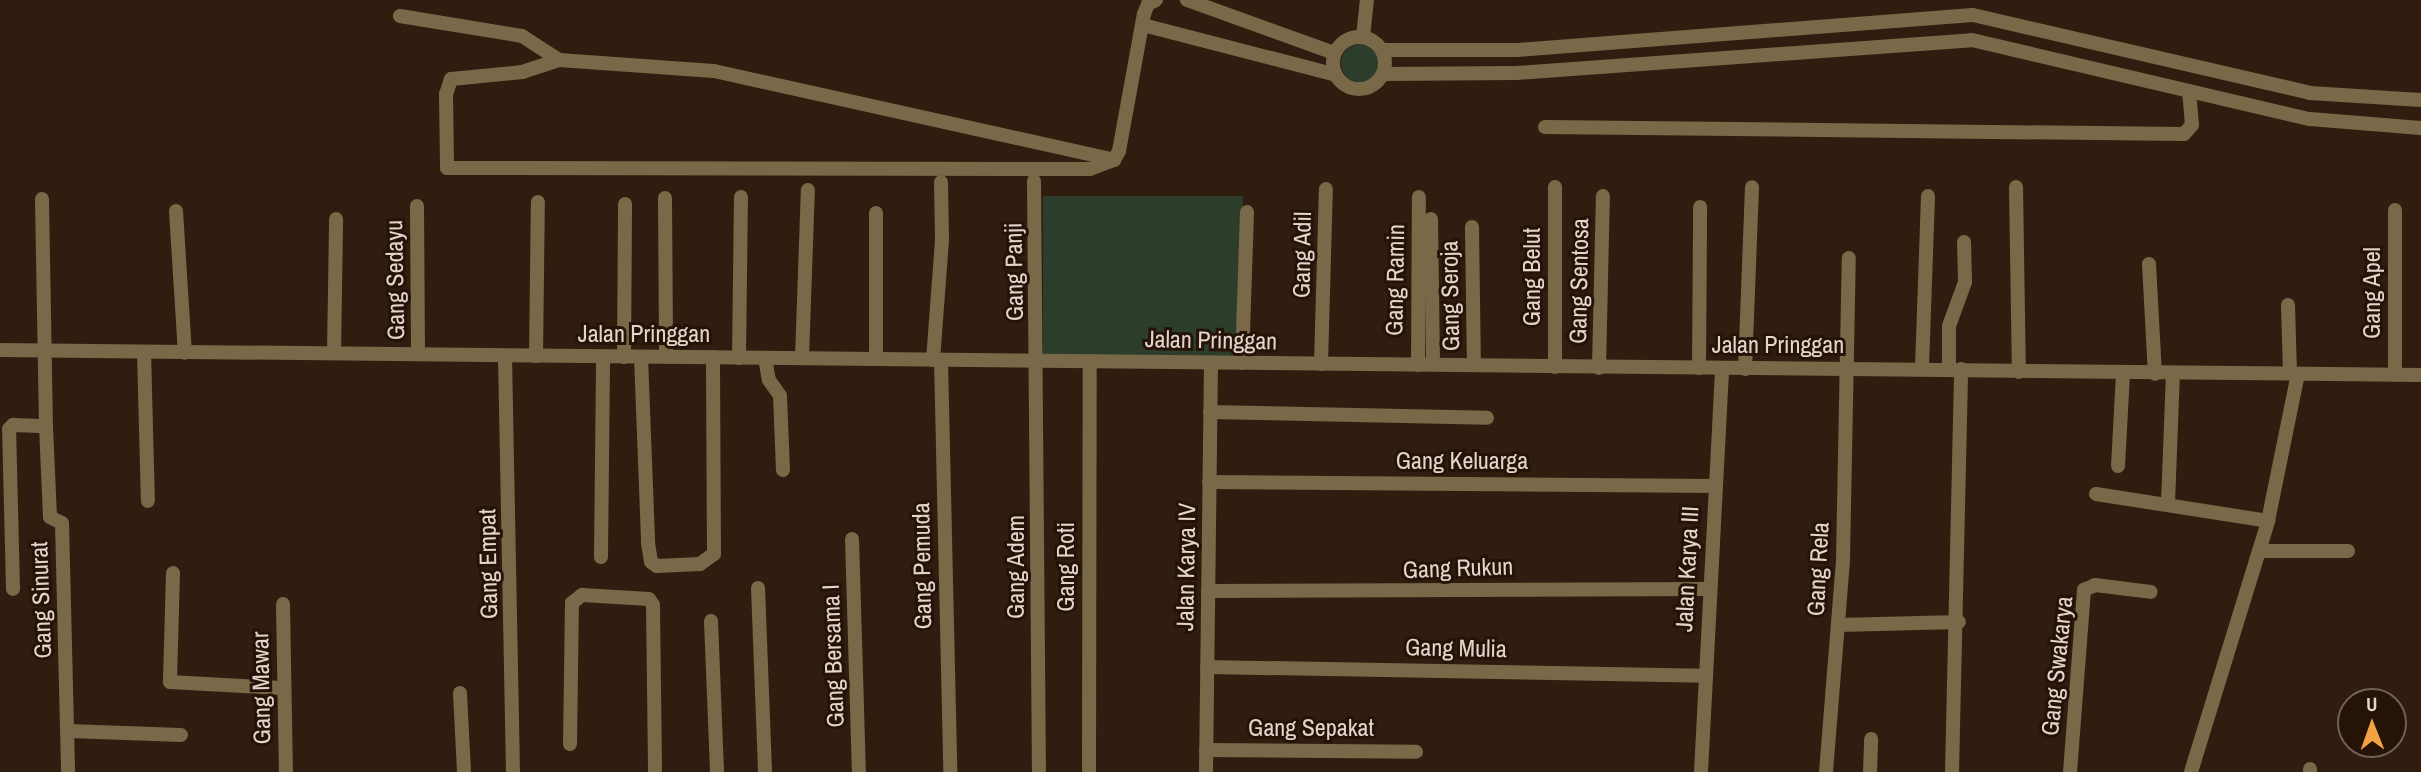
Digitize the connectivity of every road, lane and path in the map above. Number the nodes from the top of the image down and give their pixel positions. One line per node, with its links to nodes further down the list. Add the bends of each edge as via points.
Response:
1 (1156, 0): 5 (street, via 1148,4)
2 (1187, 0): 10 (street)
3 (1367, 0): 7 (street)
4 (400, 16): 12 (street, via 522,36)
5 (1143, 25): 15 (street); 20 (street)
6 (1740, 32): 8 (street, via 1973,15); 9 (street, via 1517,50); 11 (street)
7 (1363, 37): 9 (street); 10 (street, via 1346,40)
8 (2107, 48): 13 (street); 17 (street, via 2310,93)
9 (1382, 50): 14 (street)
10 (1334, 53): 15 (street)
11 (1741, 55): 13 (street, via 1972,40); 14 (street, via 1516,73)
12 (559, 60): 20 (street, via 714,71); 20 (street, via 523,72 451,79 446,93 447,168 1090,169)
13 (2098, 71): 16 (street)
14 (1383, 74): 15 (street, via 1371,86 1356,89)
15 (1336, 75)
16 (2189, 92): 18 (street, via 2192,125 2184,134); 19 (street, via 2310,119)
17 (2421, 100)
18 (1545, 127)
19 (2421, 128)
20 (1114, 160)
21 (1034, 181): 67 (street, Gang Panji)
22 (941, 182): 66 (street, Gang Pemuda)
23 (1555, 187): 75 (street, Gang Belut)
24 (1752, 187): 81 (street)
25 (2016, 187): 83 (street)
26 (1326, 189): 71 (street, Gang Adil)
27 (808, 190): 64 (street)
28 (1928, 195): 79 (street)
29 (1603, 196): 76 (street, Gang Sentosa)
30 (741, 197): 62 (street)
31 (1419, 197): 73 (street, Gang Ramin)
32 (665, 198): 60 (street)
33 (42, 199): 50 (street, Gang Sinurat)
34 (538, 202): 56 (street)
35 (625, 204): 58 (street)
36 (417, 206): 54 (street, Gang Sedayu)
37 (1700, 207): 77 (street)
38 (2395, 210): 88 (street, Gang Apel)
39 (176, 211): 52 (street)
40 (1247, 212): 70 (street)
41 (876, 213): 65 (street)
42 (336, 219): 53 (street)
43 (1431, 219): 72 (street)
44 (1472, 227): 74 (street, Gang Seroja)
45 (1964, 242): 82 (street, via 1965,282 1949,326)
46 (1849, 258): 78 (street, Gang Rela)
47 (2149, 264): 86 (street)
48 (2288, 305): 84 (street)
49 (0, 350): 50 (street, Jalan Pringgan)
50 (44, 351): 51 (street, Jalan Pringgan); 92 (street, Gang Sinurat)
51 (144, 352): 52 (street, Jalan Pringgan); 98 (street)
52 (185, 353): 53 (street, Jalan Pringgan)
53 (334, 353): 54 (street, Jalan Pringgan)
54 (418, 354): 55 (street, Jalan Pringgan)
55 (505, 356): 56 (street, Jalan Pringgan); 128 (street, Gang Empat)
56 (536, 356): 57 (street, Jalan Pringgan)
57 (603, 357): 58 (street, Jalan Pringgan); 104 (street)
58 (624, 357): 59 (street, Jalan Pringgan)
59 (641, 357): 60 (street, Jalan Pringgan); 61 (street, via 648,543 651,562 657,566 700,564 714,554)
60 (666, 357): 61 (street, Jalan Pringgan)
61 (713, 358): 62 (street, Jalan Pringgan)
62 (739, 358): 63 (street, Jalan Pringgan)
63 (765, 358): 64 (street, Jalan Pringgan); 94 (street, via 769,380 780,396)
64 (802, 358): 65 (street, Jalan Pringgan)
65 (876, 359): 66 (street, Jalan Pringgan)
66 (937, 360): 67 (street, Jalan Pringgan); 133 (street, Gang Pemuda)
67 (1038, 361): 68 (street, Jalan Pringgan); 134 (street, Gang Adem)
68 (1090, 361): 69 (street, Jalan Pringgan); 135 (street, Gang Roti)
69 (1211, 363): 70 (street, Jalan Pringgan); 90 (street, Jalan Karya IV)
70 (1242, 363): 71 (street, Jalan Pringgan)
71 (1321, 364): 73 (street, Jalan Pringgan)
72 (1433, 364): 73 (street, Jalan Pringgan); 74 (street, Jalan Pringgan)
73 (1418, 365)
74 (1475, 365): 75 (street, Jalan Pringgan)
75 (1555, 367): 76 (street, Jalan Pringgan)
76 (1599, 368): 77 (street, Jalan Pringgan)
77 (1699, 368): 80 (street, Jalan Pringgan)
78 (1846, 368): 79 (street, Jalan Pringgan); 81 (street, Jalan Pringgan); 114 (street, Gang Rela)
79 (1922, 368): 82 (street, Jalan Pringgan)
80 (1721, 369): 81 (street, Jalan Pringgan); 96 (street, Jalan Karya III)
81 (1745, 369)
82 (1955, 369): 83 (street, Jalan Pringgan); 113 (street)
83 (2020, 372): 85 (street, Jalan Pringgan)
84 (2294, 373): 87 (street, Jalan Pringgan); 88 (street, Jalan Pringgan); 100 (street)
85 (2123, 374): 86 (street, Jalan Pringgan); 93 (street)
86 (2155, 374): 87 (street, Jalan Pringgan)
87 (2173, 374): 99 (street)
88 (2395, 375): 89 (street, Jalan Pringgan)
89 (2421, 375)
90 (1210, 412): 91 (street); 95 (street, Jalan Karya IV)
91 (1487, 418)
92 (46, 426): 107 (street, via 13,425 9,429); 119 (street, Gang Sinurat, via 50,517 62,523)
93 (2118, 466)
94 (783, 470)
95 (1209, 482): 96 (street, Gang Keluarga); 109 (street, Jalan Karya IV)
96 (1714, 486): 108 (street, Jalan Karya III)
97 (2096, 494): 99 (street)
98 (148, 501)
99 (2168, 503): 100 (street)
100 (2268, 521): 102 (street)
101 (852, 539): 132 (street, Gang Bersama I)
102 (2259, 551): 103 (street); 142 (street)
103 (2348, 551)
104 (601, 557)
105 (173, 573): 117 (street, via 170,682)
106 (758, 588): 131 (street)
107 (13, 589)
108 (1709, 589): 109 (street, Gang Rukun); 116 (street, Jalan Karya III)
109 (1208, 591): 115 (street, Jalan Karya IV)
110 (2151, 592): 141 (street, Gang Swakarya, via 2095,585 2084,590)
111 (283, 604): 117 (street, Gang Mawar)
112 (710, 621): 130 (street)
113 (1959, 622): 114 (street); 140 (street)
114 (1838, 625): 138 (street, Gang Rela)
115 (1207, 667): 116 (street, Gang Mulia); 123 (street, Jalan Karya IV)
116 (1704, 676): 137 (street, Jalan Karya III)
117 (282, 688): 126 (street, Gang Mawar)
118 (460, 693): 127 (street)
119 (68, 731): 120 (street); 125 (street, Gang Sinurat)
120 (181, 735)
121 (1871, 739): 139 (street)
122 (570, 744): 129 (street, via 572,603 582,595 649,599 653,605)
123 (1206, 750): 124 (street, Gang Sepakat); 136 (street, Jalan Karya IV)
124 (1416, 752)
125 (68, 772)
126 (286, 772)
127 (464, 772)
128 (513, 772)
129 (654, 772)
130 (717, 772)
131 (765, 772)
132 (859, 772)
133 (950, 772)
134 (1039, 772)
135 (1089, 772)
136 (1206, 772)
137 (1701, 772)
138 (1826, 772)
139 (1870, 772)
140 (1952, 772)
141 (2070, 772)
142 (2191, 772)

